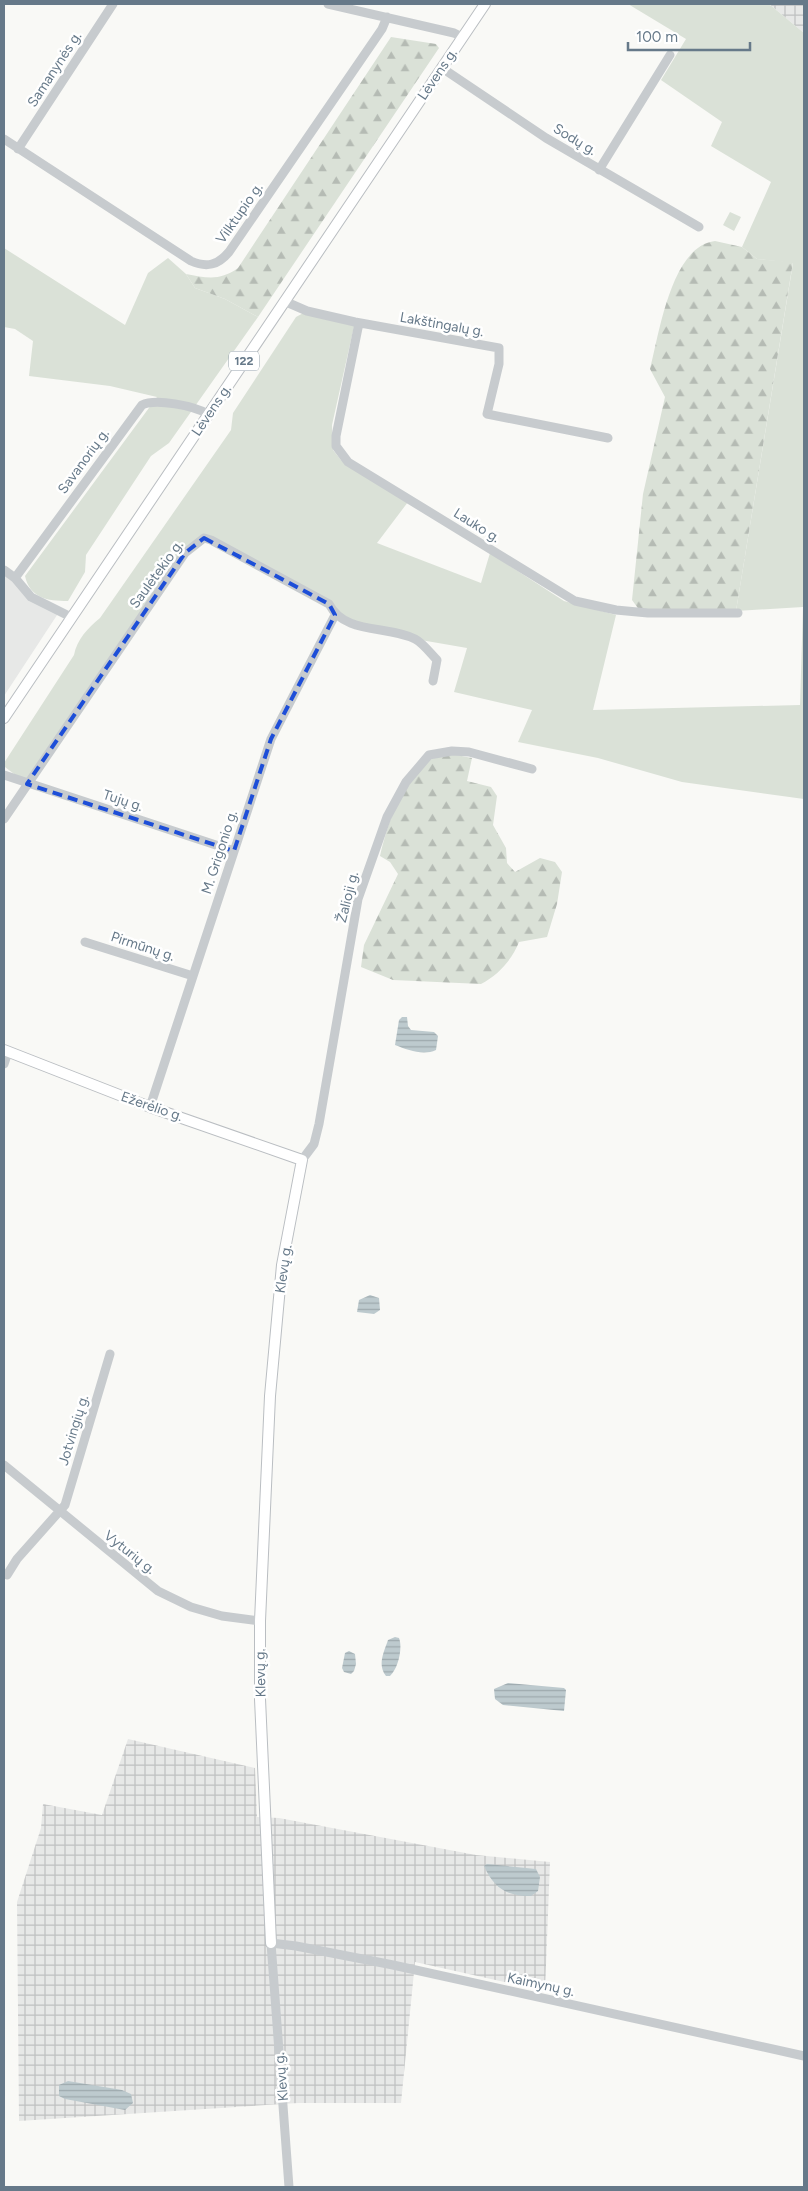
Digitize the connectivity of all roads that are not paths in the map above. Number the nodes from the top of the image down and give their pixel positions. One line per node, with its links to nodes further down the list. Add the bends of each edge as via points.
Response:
1 (113, 4): 9 (street, Samanynės g.)
2 (328, 4): 4 (street)
3 (485, 4): 5 (main road, Lėvens g. / 122)
4 (387, 17): 5 (street); 9 (street, Vilktupio g., via 382,29 229,252 215,264 207,266 191,261)
5 (462, 37): 7 (main road, Lėvens g. / 122)
6 (670, 56): 10 (street)
7 (442, 68): 10 (street, Sodų g.); 12 (main road, Lėvens g. / 122)
8 (4, 139): 9 (street, Vilktupio g.)
9 (18, 149)
10 (599, 170): 11 (street, Sodų g.)
11 (699, 227)
12 (284, 301): 13 (street, Lakštingalų g., via 307,312); 14 (main road, Lėvens g. / 122)
13 (359, 323): 15 (street, Lakštingalų g., via 498,348 499,364 487,414); 18 (street, Lauko g., via 336,436 336,446 348,462 575,601 630,612)
14 (208, 414): 17 (street, Savanorių g., via 155,402 142,405); 20 (main road, Lėvens g. / 122)
15 (608, 438)
16 (4, 570): 17 (street)
17 (15, 578): 20 (street, via 31,597)
18 (738, 613)
19 (335, 615): 21 (street, Saulėtekio g., via 352,624 415,639 438,660); 25 (street, Saulėtekio g., via 329,604 204,538 185,553); 27 (street, M. Grigonio g., via 271,739)
20 (71, 618): 22 (main road, Lėvens g. / 122)
21 (433, 681)
22 (4, 718)
23 (532, 769): 33 (street, Žalioji g., via 469,752 452,751 429,756 406,782 386,817 358,899 320,1124 314,1144)
24 (4, 775): 25 (street, Tujų g.)
25 (27, 784): 26 (street, Saulėtekio g.); 27 (street, Tujų g.)
26 (4, 819)
27 (234, 851): 29 (street, M. Grigonio g.)
28 (85, 942): 29 (street, Pirmūnų g.)
29 (193, 976): 32 (street, M. Grigonio g.)
30 (6, 1051): 31 (street); 32 (main road, Ežerėlio g.)
31 (4, 1064)
32 (150, 1106): 33 (main road, Ežerėlio g.)
33 (302, 1160): 38 (main road, Klevų g., via 282,1265 271,1386)
34 (110, 1354): 36 (street, Jotvingių g., via 65,1505)
35 (4, 1465): 36 (street, Vyturių g.)
36 (59, 1512): 37 (street, Jotvingių g.); 38 (street, Vyturių g., via 158,1591 191,1607 222,1616)
37 (7, 1575)
38 (260, 1621): 39 (main road, Klevų g., via 260,1699)
39 (271, 1944): 40 (street, Kaimynų g., via 393,1965); 41 (street, Klevų g.)
40 (804, 2056)
41 (289, 2187)

